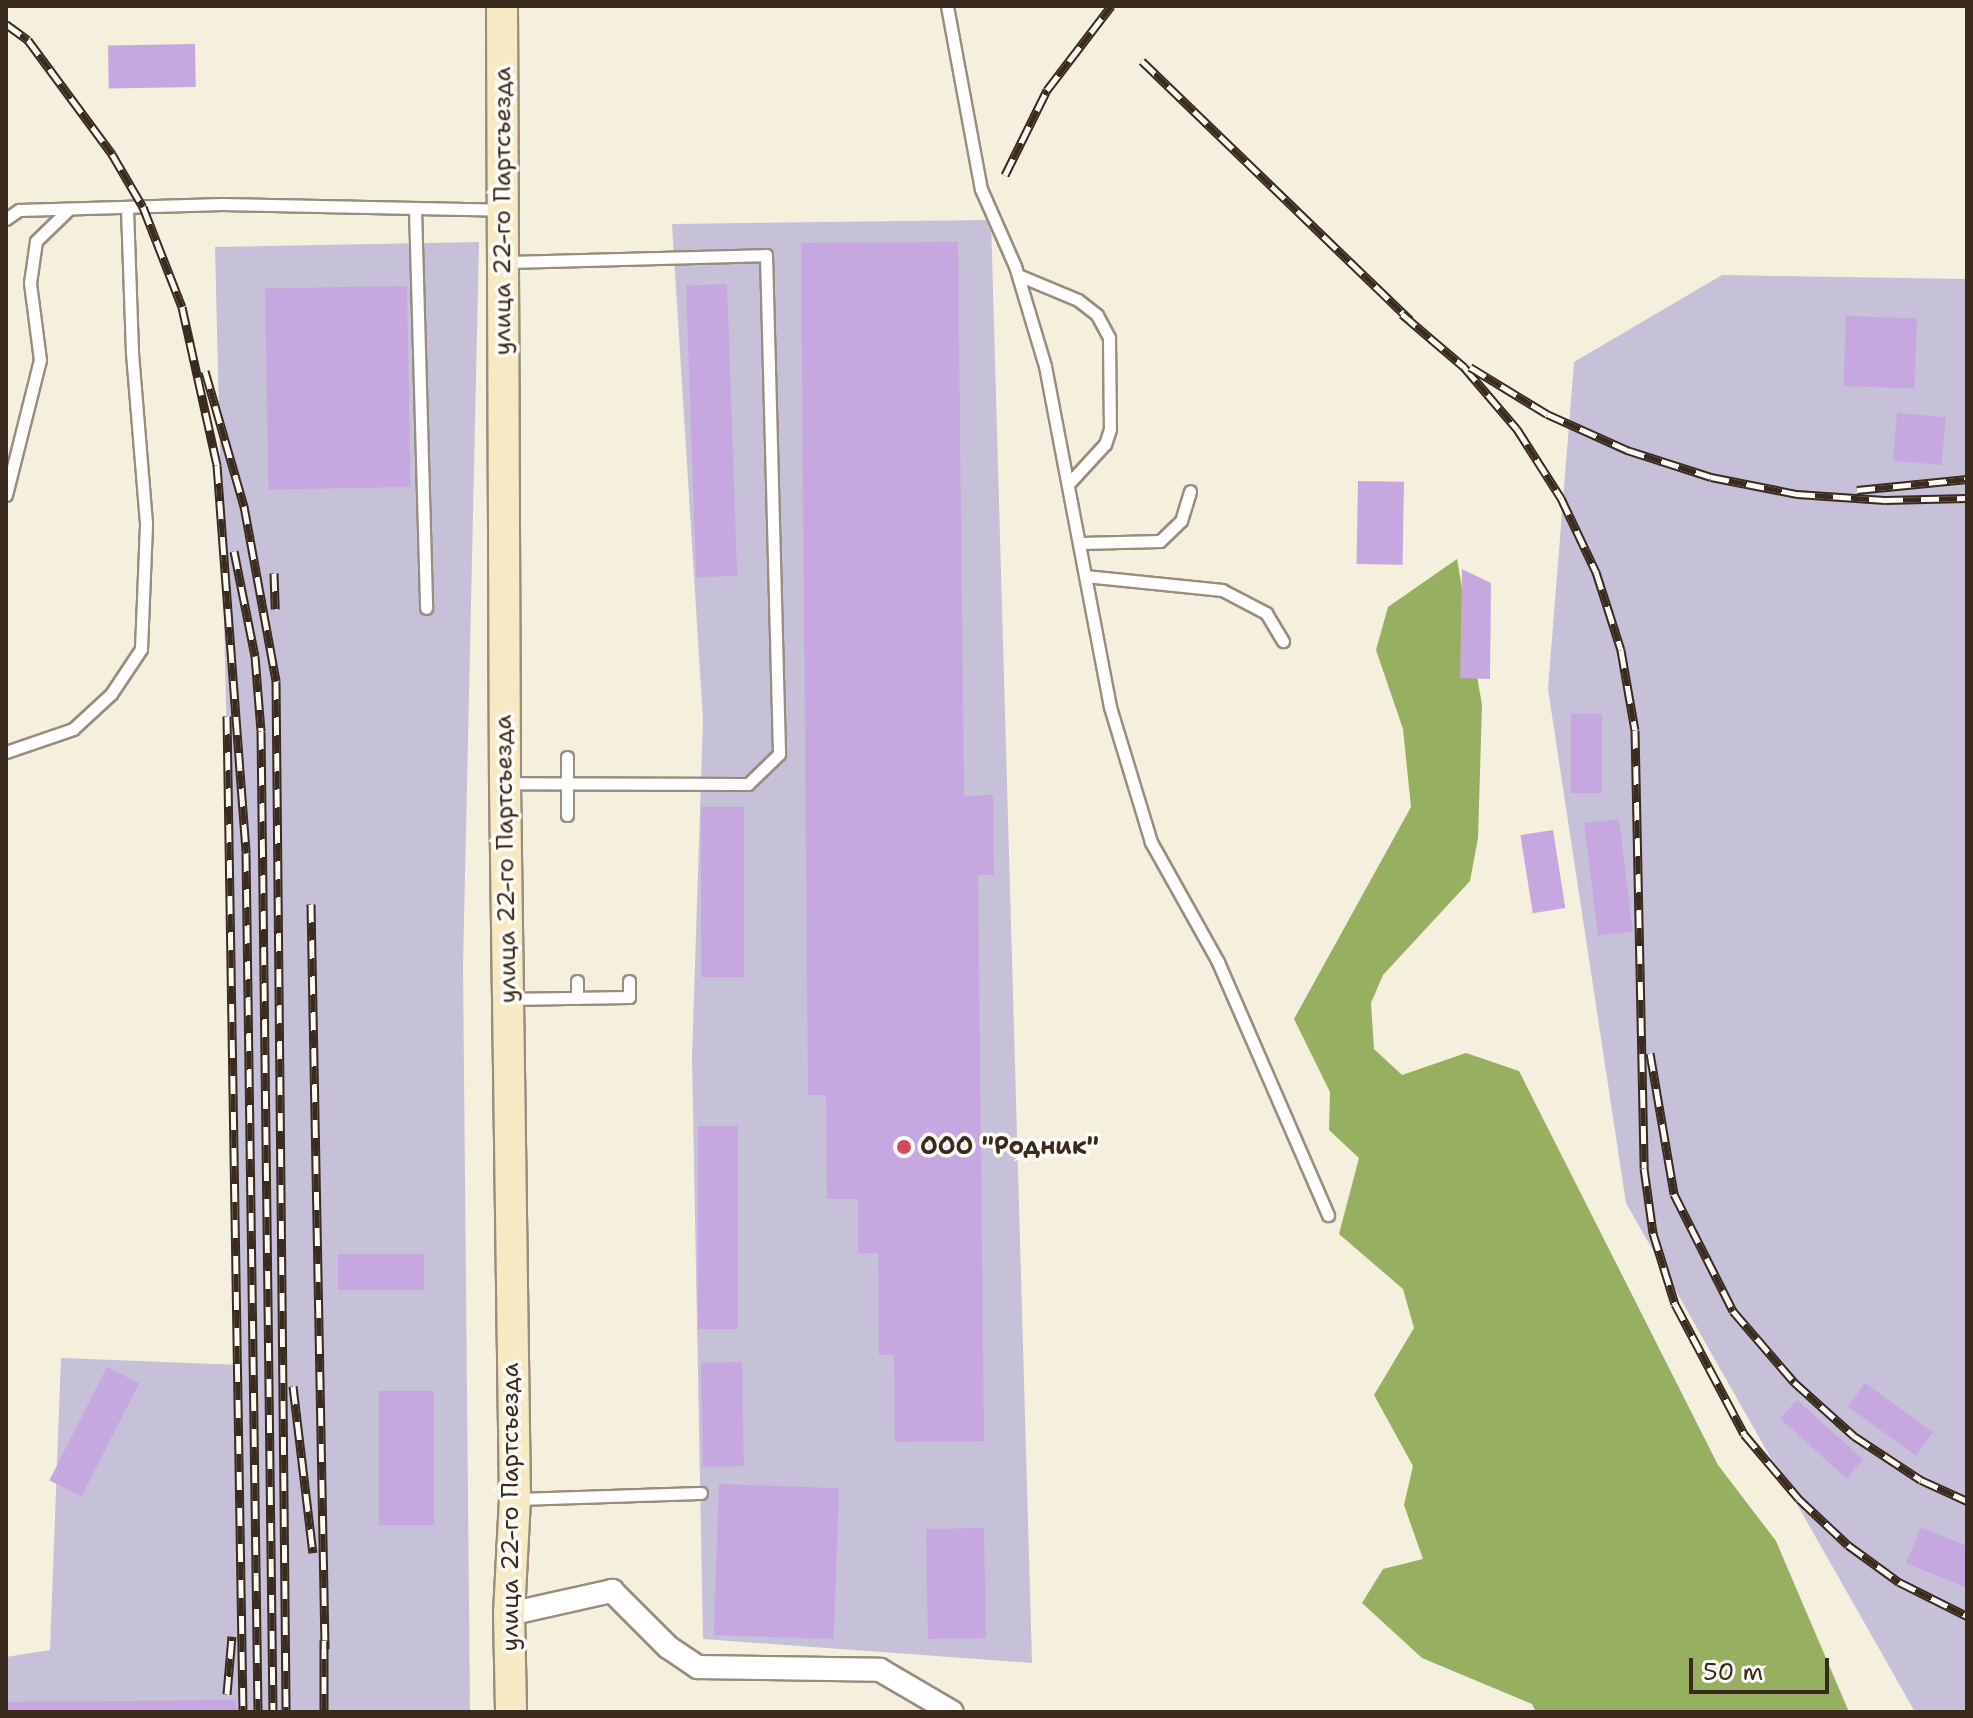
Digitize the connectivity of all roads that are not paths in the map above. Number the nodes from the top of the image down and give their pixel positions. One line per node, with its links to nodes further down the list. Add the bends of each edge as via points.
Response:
1 (502, 6): 6 (street, улица 22-го Партсъезда)
2 (947, 6): 9 (lane, via 981,189)
3 (127, 207): 4 (lane); 5 (lane); 17 (lane, via 146,523 141,649 111,694 73,729)
4 (415, 208): 6 (lane); 15 (lane)
5 (69, 209): 7 (lane, via 19,210); 12 (lane, via 36,241 30,283 40,360)
6 (502, 210): 8 (street, улица 22-го Партсъезда)
7 (6, 219)
8 (503, 262): 19 (street, улица 22-го Партсъезда); 20 (lane, via 766,255 779,754 748,784)
9 (1018, 275): 10 (lane, via 1045,366); 10 (lane, via 1078,300 1097,315 1109,338 1110,429 1105,444)
10 (1070, 482): 13 (lane)
11 (1190, 491): 13 (lane, via 1181,521 1160,541)
12 (6, 495)
13 (1081, 543): 14 (lane)
14 (1085, 576): 16 (lane, via 1235,594 1266,613); 26 (lane, via 1110,707 1151,842 1218,962)
15 (426, 608)
16 (1283, 641)
17 (6, 752)
18 (567, 757): 20 (lane)
19 (505, 783): 20 (lane); 25 (street, улица 22-го Партсъезда)
20 (566, 784): 21 (lane)
21 (567, 815)
22 (577, 981): 24 (lane)
23 (629, 981): 24 (lane, via 629,997)
24 (577, 998): 25 (lane)
25 (507, 999): 28 (street, улица 22-го Партсъезда)
26 (1328, 1215)
27 (701, 1493): 28 (lane)
28 (515, 1499): 29 (street, улица 22-го Партсъезда)
29 (509, 1614): 30 (street, улица 22-го Партсъезда); 31 (street, via 612,1591 668,1647 698,1667 880,1670)
30 (511, 1712)
31 (952, 1712)

